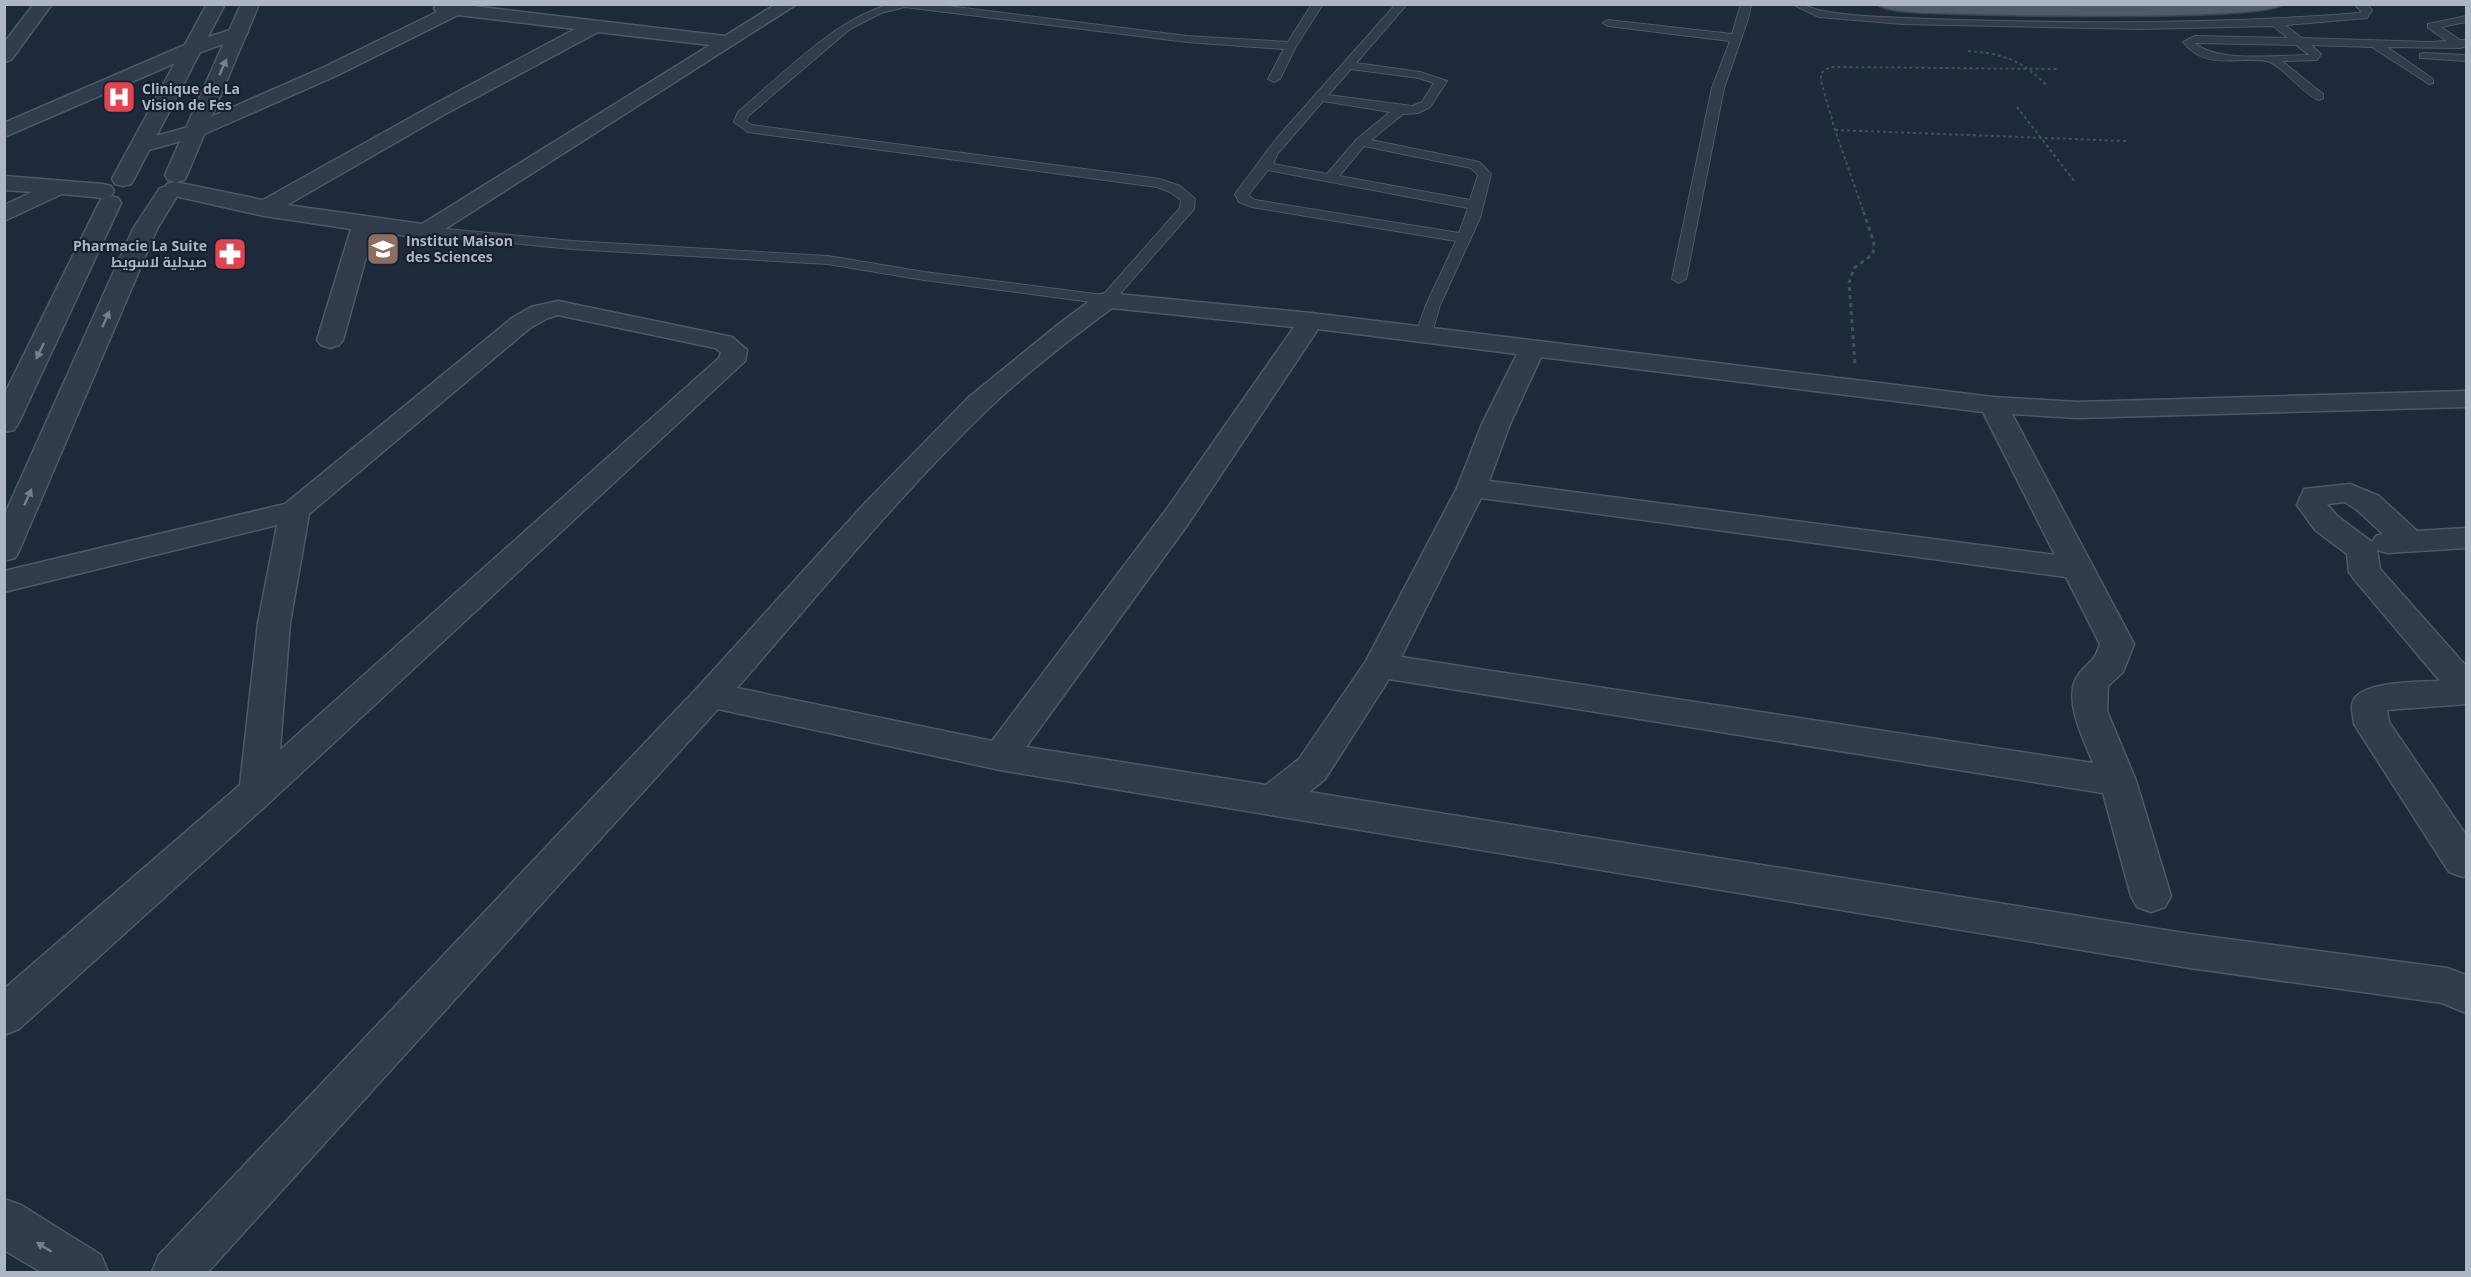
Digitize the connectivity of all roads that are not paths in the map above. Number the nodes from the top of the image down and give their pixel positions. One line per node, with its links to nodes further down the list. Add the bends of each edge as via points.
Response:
1 (44, 4): 30 (street)
2 (216, 4): 28 (street)
3 (250, 4): 21 (street)
4 (789, 4): 23 (street)
5 (1318, 4): 27 (lane)
6 (1402, 4): 33 (lane)
7 (1746, 4): 22 (lane)
8 (1797, 4): 18 (lane, via 1819,14 1903,21 2129,26)
9 (1886, 4): 10 (main road, via 1976,10 2107,11)
10 (2274, 4)
11 (2360, 4): 18 (lane, via 2367,10 2363,16)
12 (902, 5): 27 (lane, via 1187,39); 39 (lane, via 877,11 846,27)
13 (428, 6): 14 (street)
14 (462, 7): 19 (street); 42 (street)
15 (2466, 19): 16 (lane)
16 (2448, 21): 20 (lane); 26 (lane, via 2432,27)
17 (1608, 23): 22 (lane)
18 (2275, 23): 24 (lane)
19 (595, 26): 23 (street); 53 (street)
20 (2466, 30)
21 (239, 32): 28 (street); 42 (street, one-way to 21)
22 (1736, 38): 58 (lane, via 1718,88)
23 (728, 42): 56 (street)
24 (2301, 43): 25 (lane); 31 (lane, via 2315,54 2313,58); 31 (lane, via 2195,39 2188,42 2199,52 2213,56)
25 (2375, 44): 26 (lane); 29 (lane)
26 (2463, 45)
27 (1291, 46): 34 (lane)
28 (194, 48): 41 (street); 44 (street)
29 (2392, 55): 32 (lane); 35 (lane)
30 (4, 56)
31 (2271, 58): 36 (lane)
32 (2466, 58)
33 (1347, 65): 37 (lane); 38 (lane, via 1441,81 1426,104 1414,110)
34 (1274, 79)
35 (2429, 81)
36 (2319, 96)
37 (1321, 97): 38 (lane); 45 (lane, via 1272,152)
38 (1400, 110): 43 (lane)
39 (742, 115): 40 (lane); 59 (lane, via 740,122 747,128 1160,183 1175,189 1188,199 1187,209)
40 (832, 126)
41 (4, 131)
42 (195, 131): 44 (street); 49 (street)
43 (1361, 142): 46 (lane); 52 (lane, via 1475,165 1485,174)
44 (142, 146): 47 (street)
45 (1265, 166): 46 (lane); 57 (lane, via 1242,194 1252,204)
46 (1330, 178): 52 (lane)
47 (123, 179): 49 (street, via 154,172); 51 (street)
48 (4, 183): 50 (street)
49 (173, 185): 51 (street); 53 (street); 72 (street, one-way to 49, via 145,229)
50 (58, 188): 51 (street); 54 (street)
51 (120, 200): 66 (street, one-way to 66)
52 (1475, 205): 57 (lane)
53 (264, 209): 55 (street)
54 (4, 214)
55 (364, 225): 56 (street); 62 (street)
56 (426, 231): 59 (lane, via 572,245 862,263 920,276)
57 (1465, 238): 61 (lane, via 1433,304)
58 (1679, 279)
59 (1107, 300): 60 (street); 77 (street, via 980,403 877,509)
60 (1311, 321): 61 (street); 78 (street, via 1177,517)
61 (1423, 336): 63 (street)
62 (330, 340)
63 (1532, 349): 65 (street); 67 (street, via 1496,424)
64 (2466, 399): 65 (street, via 2077,410)
65 (1993, 405): 73 (street)
66 (4, 424)
67 (1472, 488): 73 (street); 75 (street)
68 (295, 511): 74 (street); 80 (street, via 274,623); 80 (street, via 521,323 540,312 558,308 723,342 734,350 732,361 724,369)
69 (2466, 538): 70 (street)
70 (2409, 541): 71 (street); 71 (street, via 2368,503 2350,493 2314,495 2312,505 2326,523)
71 (2362, 550): 76 (street, via 2365,572)
72 (4, 551)
73 (2077, 568): 79 (street, via 2117,644 2111,664 2091,682 2090,711)
74 (4, 582)
75 (1380, 666): 79 (street); 81 (street, via 1311,769)
76 (2466, 690): 82 (street, via 2386,696 2369,704 2372,724)
77 (711, 695): 78 (street); 88 (street)
78 (1000, 756): 81 (street)
79 (2118, 781): 83 (street)
80 (258, 791): 85 (street)
81 (1272, 801): 84 (street, via 2190,951 2447,986)
82 (2463, 861)
83 (2151, 896)
84 (2466, 995)
85 (4, 1016)
86 (4, 1222): 87 (street, one-way to 86)
87 (84, 1272)
88 (176, 1272)

